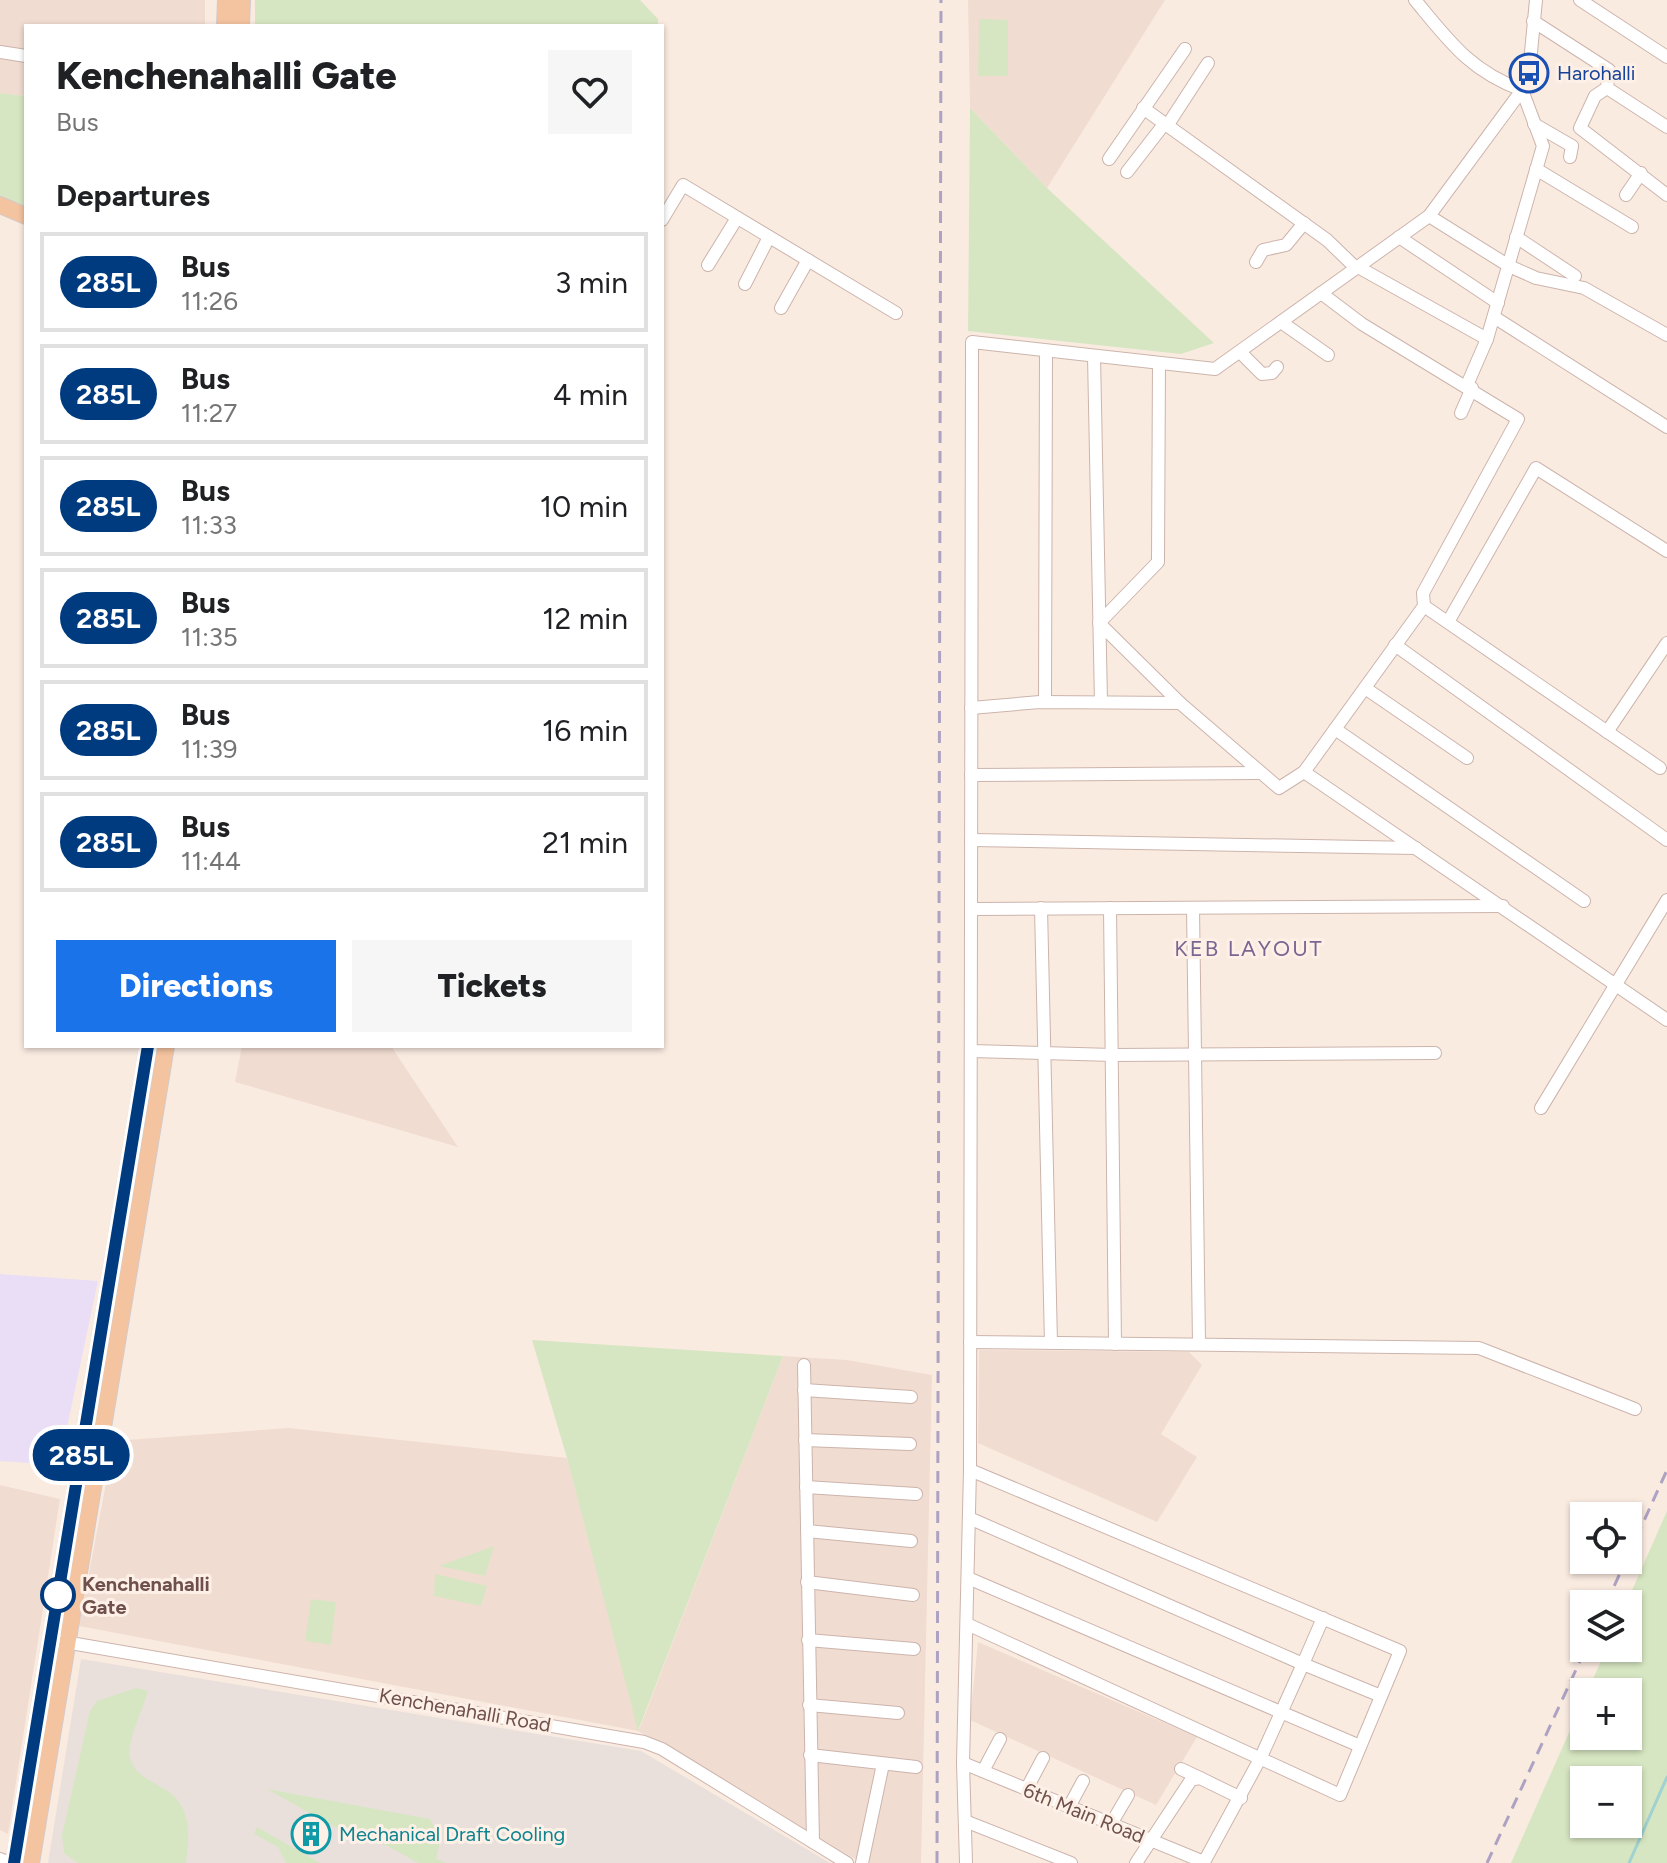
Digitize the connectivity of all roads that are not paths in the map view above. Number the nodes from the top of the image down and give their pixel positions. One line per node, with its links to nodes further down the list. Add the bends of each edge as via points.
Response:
1 (226, 0): 7 (main road)
2 (242, 0): 8 (main road)
3 (1415, 0): 15 (street, via 1466,61)
4 (1536, 0): 6 (street)
5 (1580, 0): 12 (street)
6 (1533, 21): 14 (street, via 1609,70); 15 (street, via 1529,73)
7 (225, 24)
8 (241, 24)
9 (1185, 49): 16 (street)
10 (0, 52): 11 (street)
11 (24, 56)
12 (1667, 57)
13 (1208, 63): 17 (street)
14 (1607, 88): 19 (street); 24 (street, via 1595,96 1580,128)
15 (1522, 90): 18 (street); 29 (street)
16 (1144, 109): 17 (street); 21 (street)
17 (1166, 124): 23 (street); 32 (street)
18 (1534, 124): 20 (street, via 1572,146); 22 (street, via 1543,146)
19 (1667, 127)
20 (1570, 157)
21 (1109, 159)
22 (1536, 169): 33 (street); 36 (street)
23 (1127, 172)
24 (1641, 173): 25 (street); 26 (street)
25 (1626, 195)
26 (1667, 195)
27 (0, 205): 28 (main road)
28 (24, 215)
29 (1429, 216): 35 (street); 40 (street)
30 (664, 217): 31 (street, via 683,185)
31 (737, 218): 34 (street); 39 (street)
32 (1304, 223): 38 (street, via 1286,245 1263,250); 41 (street)
33 (1632, 227)
34 (769, 237): 37 (street); 43 (street)
35 (1399, 237): 41 (street); 45 (street)
36 (1516, 237): 40 (street); 42 (street)
37 (808, 260): 46 (street); 47 (street)
38 (1256, 262)
39 (708, 265)
40 (1509, 266): 45 (street); 50 (street, via 1584,288)
41 (1357, 267): 44 (street); 51 (street)
42 (1575, 276)
43 (745, 284)
44 (1321, 293): 49 (street); 58 (street, via 1362,324)
45 (1498, 303): 48 (street)
46 (781, 308)
47 (896, 313)
48 (1494, 317): 51 (street); 60 (street)
49 (1281, 322): 53 (street); 54 (street)
50 (1667, 335)
51 (1487, 339): 58 (street)
52 (1046, 351): 55 (street); 68 (street); 71 (street, via 972,342)
53 (1240, 352): 56 (street, via 1215,369); 57 (street, via 1262,374)
54 (1328, 355)
55 (1094, 356): 56 (street); 64 (street)
56 (1159, 363): 64 (street, via 1158,562)
57 (1277, 367)
58 (1470, 387): 59 (street); 62 (street, via 1518,419 1423,593)
59 (1461, 413)
60 (1667, 427)
61 (1667, 551): 63 (street, via 1536,468)
62 (1424, 606): 63 (street); 66 (street)
63 (1448, 622): 73 (street)
64 (1099, 623): 69 (street); 70 (street)
65 (1667, 643): 73 (street)
66 (1395, 645): 67 (street); 80 (street)
67 (1365, 688): 72 (street); 74 (street)
68 (1045, 702): 69 (street); 71 (street)
69 (1101, 702): 70 (street)
70 (1180, 703): 77 (street)
71 (971, 708): 78 (street)
72 (1335, 729): 76 (street); 83 (street)
73 (1607, 732): 75 (street)
74 (1467, 758)
75 (1660, 768)
76 (1304, 772): 77 (street, via 1279,788); 81 (street)
77 (1259, 773): 78 (street)
78 (971, 775): 79 (street)
79 (971, 840): 81 (street); 88 (street)
80 (1667, 840)
81 (1416, 848): 84 (street)
82 (1667, 900): 89 (street)
83 (1584, 901)
84 (1503, 906): 87 (street); 89 (street)
85 (1041, 908): 86 (street); 88 (street); 95 (street)
86 (1110, 908): 87 (street); 97 (street)
87 (1193, 908): 96 (street)
88 (971, 909): 93 (street)
89 (1617, 983): 90 (street); 98 (street)
90 (1667, 1020)
91 (148, 1048): 121 (main road)
92 (166, 1048): 121 (main road)
93 (971, 1051): 95 (street); 99 (street)
94 (1435, 1053): 96 (street)
95 (1044, 1054): 97 (street); 100 (street)
96 (1196, 1054): 97 (street); 102 (street)
97 (1113, 1055): 101 (street)
98 (1541, 1108)
99 (970, 1342): 100 (street); 109 (street)
100 (1051, 1343): 101 (street)
101 (1115, 1344): 102 (street)
102 (1199, 1344): 106 (street, via 1479,1348)
103 (804, 1365): 104 (street)
104 (804, 1390): 105 (street); 107 (street)
105 (911, 1397)
106 (1635, 1409)
107 (805, 1440): 108 (street); 110 (street)
108 (910, 1444)
109 (970, 1470): 112 (street); 118 (street)
110 (806, 1487): 111 (street); 113 (street)
111 (916, 1494)
112 (969, 1518): 115 (street); 123 (street)
113 (807, 1531): 114 (street); 116 (street)
114 (911, 1541)
115 (968, 1578): 119 (street); 126 (street)
116 (807, 1582): 117 (street); 120 (street)
117 (913, 1595)
118 (1323, 1618): 123 (street); 124 (street, via 1400,1651)
119 (967, 1624): 131 (street); 133 (street)
120 (808, 1640): 122 (street); 125 (street)
121 (59, 1641): 147 (street, Kenchenahalli Road, via 644,1742); 150 (main road); 151 (main road)
122 (914, 1649)
123 (1303, 1664): 124 (street); 126 (street)
124 (1381, 1696): 129 (street)
125 (809, 1705): 127 (street); 130 (street)
126 (1282, 1711): 129 (street); 131 (street)
127 (898, 1713)
128 (1000, 1739): 137 (street)
129 (1360, 1746): 131 (street, via 1340,1795)
130 (810, 1755): 134 (street); 147 (street)
131 (1261, 1757): 142 (street)
132 (1043, 1758): 140 (street)
133 (963, 1763): 137 (street, 6th Main Road); 144 (street)
134 (883, 1764): 135 (street); 153 (street)
135 (916, 1767)
136 (1181, 1769): 138 (street)
137 (983, 1771): 140 (street, 6th Main Road)
138 (1200, 1778): 142 (street); 146 (street, via 1191,1780)
139 (1083, 1781): 143 (street)
140 (1026, 1790): 143 (street, 6th Main Road)
141 (1128, 1795): 145 (street)
142 (1241, 1798): 149 (street)
143 (1069, 1807): 145 (street, 6th Main Road)
144 (965, 1821): 154 (street); 155 (street)
145 (1111, 1824): 146 (street, 6th Main Road)
146 (1150, 1839): 149 (street, 6th Main Road); 156 (street)
147 (813, 1842): 152 (street, Kenchenahalli Road)
148 (0, 1859): 150 (street)
149 (1204, 1862)
150 (12, 1863)
151 (31, 1863)
152 (847, 1863)
153 (862, 1863)
154 (966, 1863)
155 (1071, 1863)
156 (1136, 1863)

